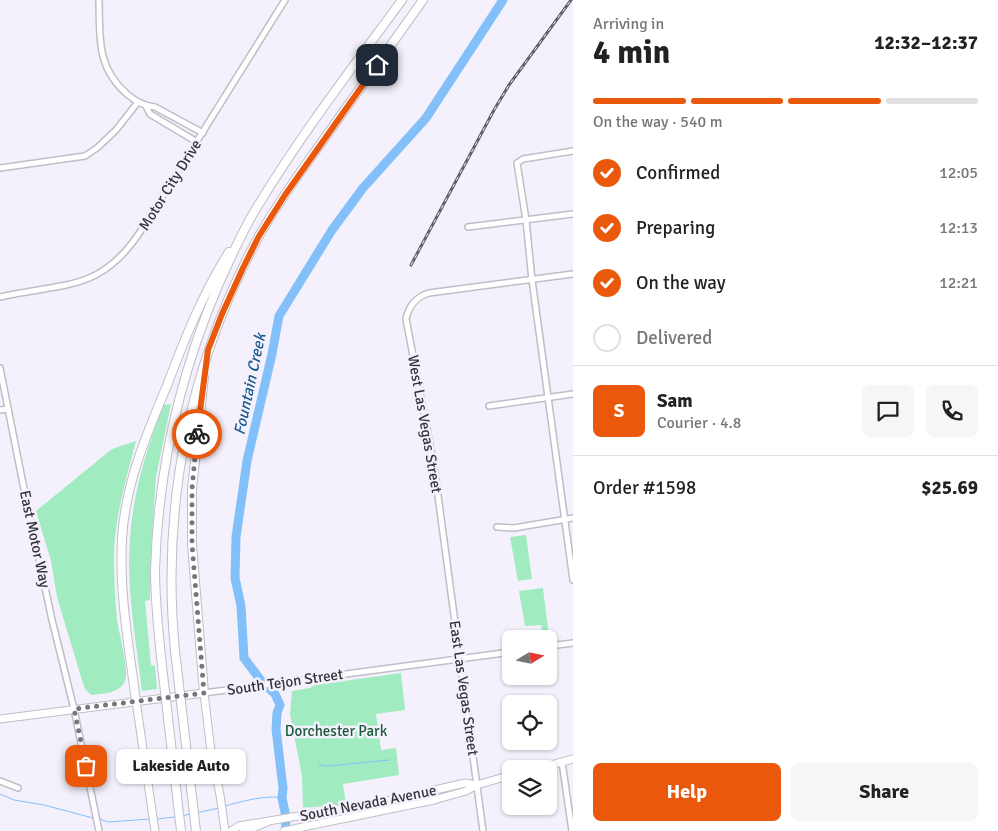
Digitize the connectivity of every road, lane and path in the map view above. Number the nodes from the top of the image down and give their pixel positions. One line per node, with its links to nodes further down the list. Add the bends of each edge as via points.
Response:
1 (99, 0): 5 (street, via 103,59 111,77)
2 (285, 0): 7 (street, Motor City Drive)
3 (402, 0): 13 (highway, via 299,144)
4 (423, 0): 18 (highway, via 259,236)
5 (138, 102): 6 (street); 10 (street, via 116,130 85,156)
6 (146, 106): 7 (street, via 155,107); 8 (street, via 150,114)
7 (203, 133): 8 (street, Motor City Drive)
8 (197, 142): 17 (street, Motor City Drive, via 140,233 116,262 80,282)
9 (573, 151): 12 (street, via 519,160)
10 (0, 168)
11 (573, 214): 12 (street)
12 (526, 220): 14 (street); 16 (street)
13 (246, 225): 35 (highway, via 194,318 140,450 128,494 121,577); 49 (highway, bridge, via 199,331 165,462 155,570 156,613)
14 (468, 227)
15 (573, 274): 16 (street)
16 (532, 280): 21 (street); 28 (street, West Las Vegas Street, via 429,292 413,303 408,312 407,327 434,466)
17 (0, 297)
18 (208, 350): 34 (highway, via 192,506); 50 (highway, bridge, via 178,469 170,570 172,621)
19 (0, 368): 23 (street, East Motor Way)
20 (573, 394): 21 (street)
21 (549, 397): 22 (street); 26 (street)
22 (489, 406)
23 (8, 409): 24 (street); 36 (street, East Motor Way)
24 (0, 410)
25 (573, 518): 26 (street)
26 (565, 520): 27 (street, via 514,528); 29 (street)
27 (497, 527)
28 (444, 545): 33 (street, East Las Vegas Street)
29 (573, 580)
30 (573, 643): 31 (street)
31 (558, 645)
32 (502, 653): 33 (street, South Tejon Street)
33 (460, 659): 34 (street, South Tejon Street); 43 (street, East Las Vegas Street)
34 (204, 693): 35 (main road, South Tejon Street); 51 (main road)
35 (136, 701): 36 (main road, South Tejon Street); 48 (main road)
36 (74, 709): 37 (main road, South Tejon Street); 46 (street, East Motor Way)
37 (0, 720)
38 (573, 760): 39 (main road)
39 (562, 762): 40 (main road); 55 (street)
40 (557, 763)
41 (502, 778): 43 (main road, South Nevada Avenue)
42 (0, 781): 44 (street)
43 (477, 784): 45 (main road, South Nevada Avenue, via 465,783 392,800); 53 (main road, South Nevada Avenue, via 466,791 434,800); 54 (street, East Las Vegas Street)
44 (18, 788)
45 (266, 822): 47 (highway)
46 (98, 829)
47 (242, 829): 52 (main road)
48 (154, 831)
49 (181, 831)
50 (196, 831)
51 (225, 831)
52 (231, 831)
53 (284, 831)
54 (483, 831)
55 (572, 831)

